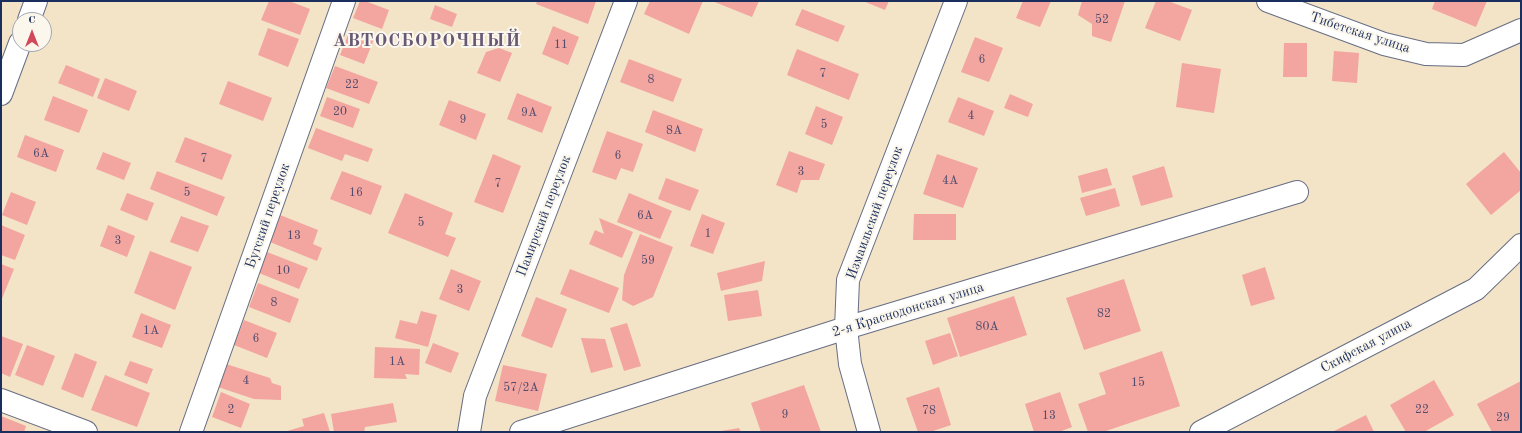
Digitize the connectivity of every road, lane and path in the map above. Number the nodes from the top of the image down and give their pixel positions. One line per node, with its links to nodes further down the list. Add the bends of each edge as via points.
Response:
1 (36, 1): 6 (street)
2 (344, 1): 15 (street, Бугский переулок)
3 (626, 1): 16 (street, Памирский переулок, via 475,396)
4 (956, 1): 12 (street, Измаильский переулок, via 848,280)
5 (1276, 2): 7 (street, Тибетская улица, via 1384,44 1426,54 1464,55)
6 (32, 12)
7 (1521, 30)
8 (17, 52): 9 (street)
9 (1, 94)
10 (1297, 192): 12 (street, 2-я Краснодонская улица)
11 (1521, 246): 19 (street, Скифская улица, via 1476,289)
12 (846, 328): 17 (street, 2-я Краснодонская улица); 18 (street, Измаильский переулок, via 850,364)
13 (1, 400): 14 (street)
14 (86, 432)
15 (191, 432)
16 (469, 432)
17 (521, 432)
18 (869, 432)
19 (1201, 432)

